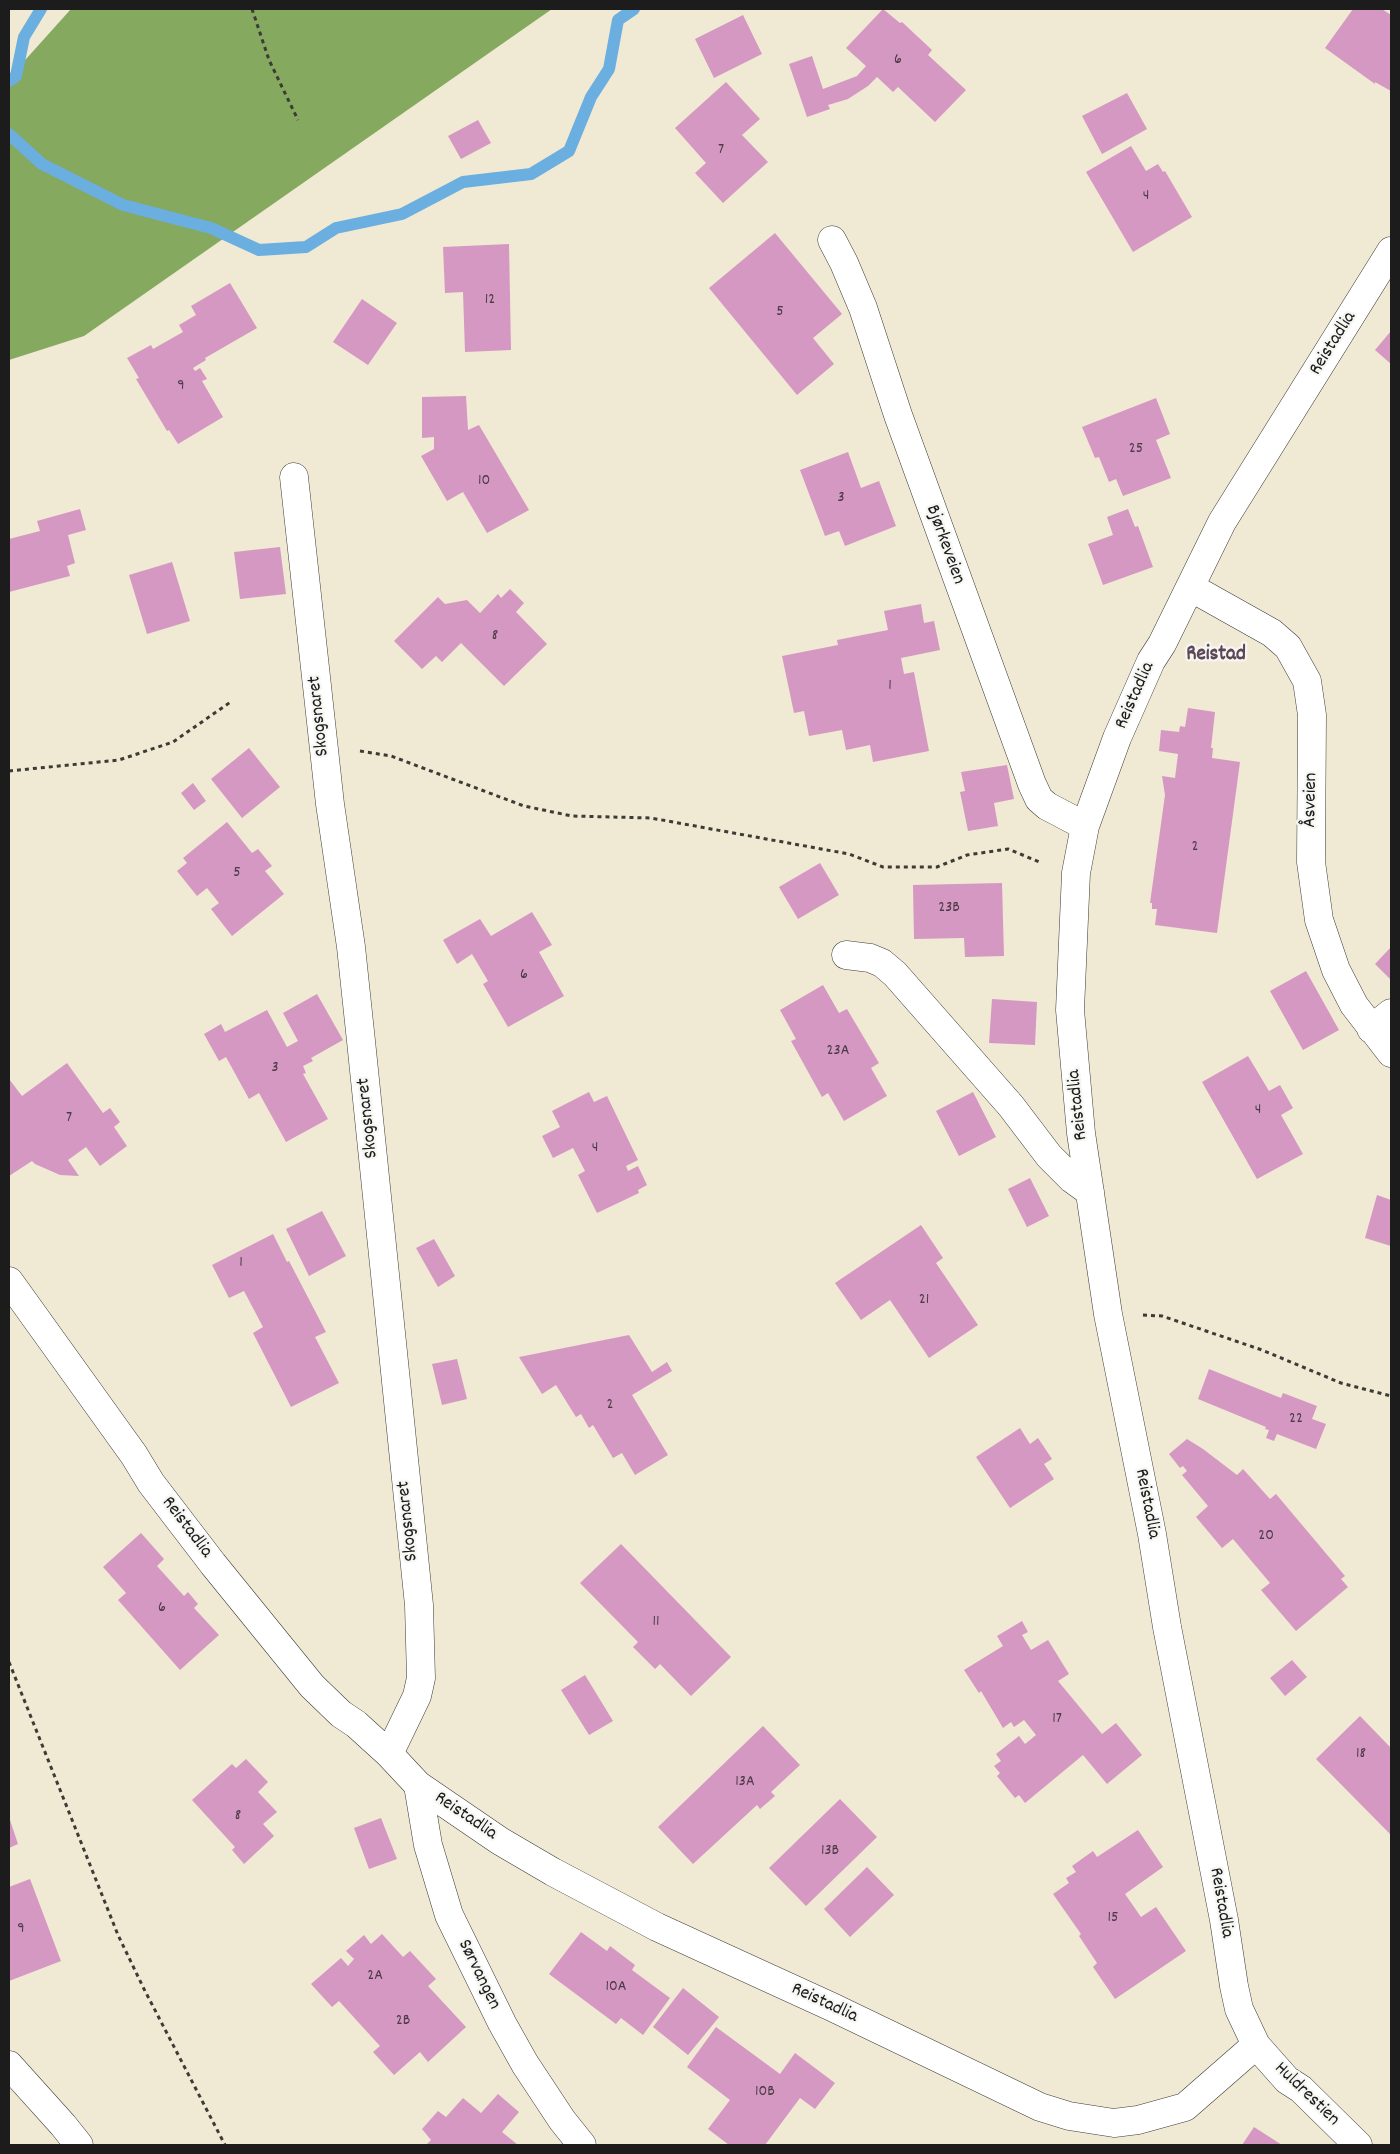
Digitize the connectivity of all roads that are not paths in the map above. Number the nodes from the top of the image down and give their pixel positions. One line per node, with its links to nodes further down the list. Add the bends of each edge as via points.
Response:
1 (832, 240): 5 (street, Bjørkeveien, via 863,308 901,425 1032,784 1039,799 1047,806)
2 (1391, 251): 4 (street, Reistadlia, via 1222,522)
3 (294, 477): 11 (street, Skogsnaret, via 359,1022 419,1606 421,1678 417,1696)
4 (1190, 587): 5 (street, Reistadlia, via 1151,661 1117,738); 7 (street, Åsveien, via 1272,633 1288,647 1307,681 1312,724 1311,862 1319,920 1336,970 1354,1005)
5 (1085, 826): 9 (street, Reistadlia, via 1076,873 1070,1010)
6 (846, 955): 9 (street, via 870,958 895,974 1010,1106 1049,1156)
7 (1381, 1021): 8 (street, Åsveien)
8 (1391, 1054)
9 (1090, 1192): 13 (street, Reistadlia, via 1108,1314 1152,1534 1234,1986 1239,2009)
10 (9, 1281): 11 (street, Reistadlia, via 212,1564 312,1686)
11 (389, 1754): 12 (street, Reistadlia)
12 (418, 1785): 13 (street, Reistadlia, via 500,1841 657,1927 1040,2107 1068,2116 1114,2123 1185,2107); 16 (street, Sørvangen, via 428,1845 449,1915 525,2064)
13 (1256, 2044): 17 (street, Huldrestien, via 1287,2080 1301,2089)
14 (9, 2065): 15 (street)
15 (79, 2145)
16 (582, 2145)
17 (1358, 2145)

